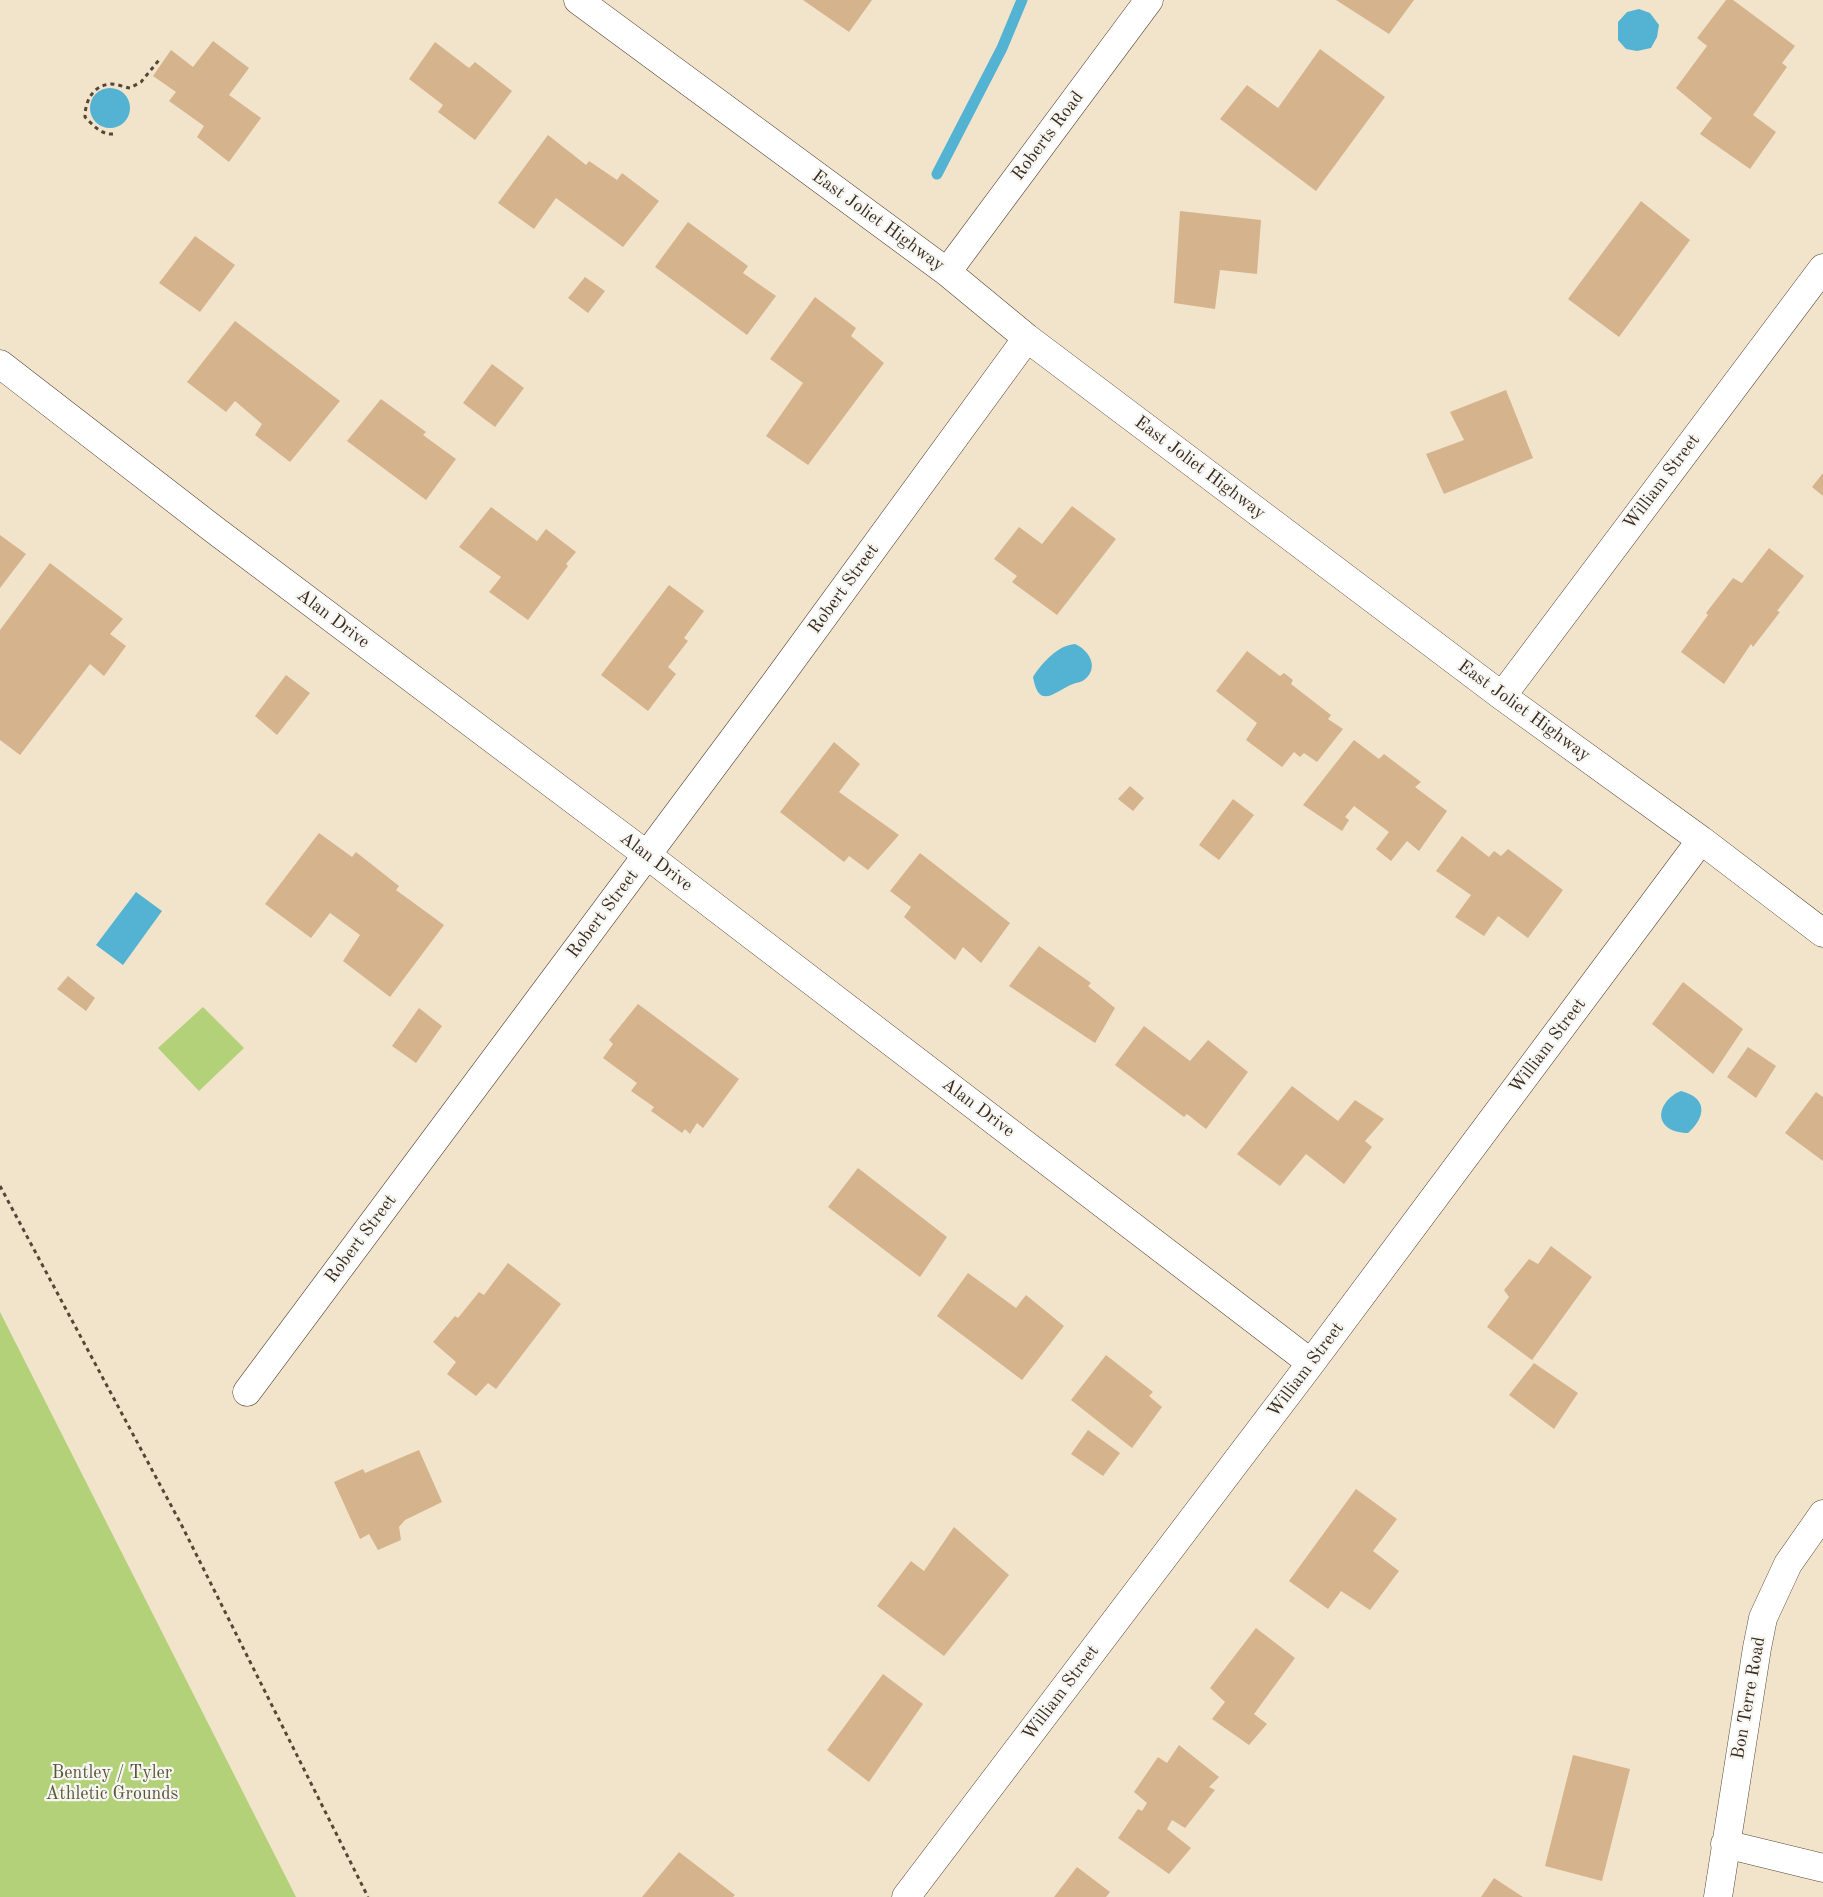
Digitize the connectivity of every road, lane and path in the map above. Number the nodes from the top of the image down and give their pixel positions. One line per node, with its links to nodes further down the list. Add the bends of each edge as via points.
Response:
1 (578, 0): 6 (street, East Joliet Highway)
2 (1149, 0): 6 (street, Roberts Road)
3 (158, 60): 4 (path, via 142,84 130,88 112,84 99,86 89,96 85,117 106,135)
4 (113, 134)
5 (1823, 268): 9 (street, William Street)
6 (948, 272): 7 (street, East Joliet Highway)
7 (1027, 338): 9 (street, East Joliet Highway); 11 (street, Robert Street)
8 (0, 364): 11 (street, Alan Drive)
9 (1502, 696): 10 (street, East Joliet Highway)
10 (1701, 840): 12 (street, East Joliet Highway); 14 (street, William Street)
11 (647, 855): 14 (street, Alan Drive); 15 (street, Robert Street)
12 (1823, 933)
13 (0, 1186): 19 (path, via 180,1524)
14 (1311, 1363): 20 (street, William Street)
15 (247, 1392)
16 (1823, 1514): 17 (street, Bon Terre Road, via 1788,1564 1764,1618)
17 (1725, 1844): 18 (street); 21 (street, Bon Terre Road)
18 (1823, 1868)
19 (368, 1897)
20 (906, 1897)
21 (1718, 1897)

